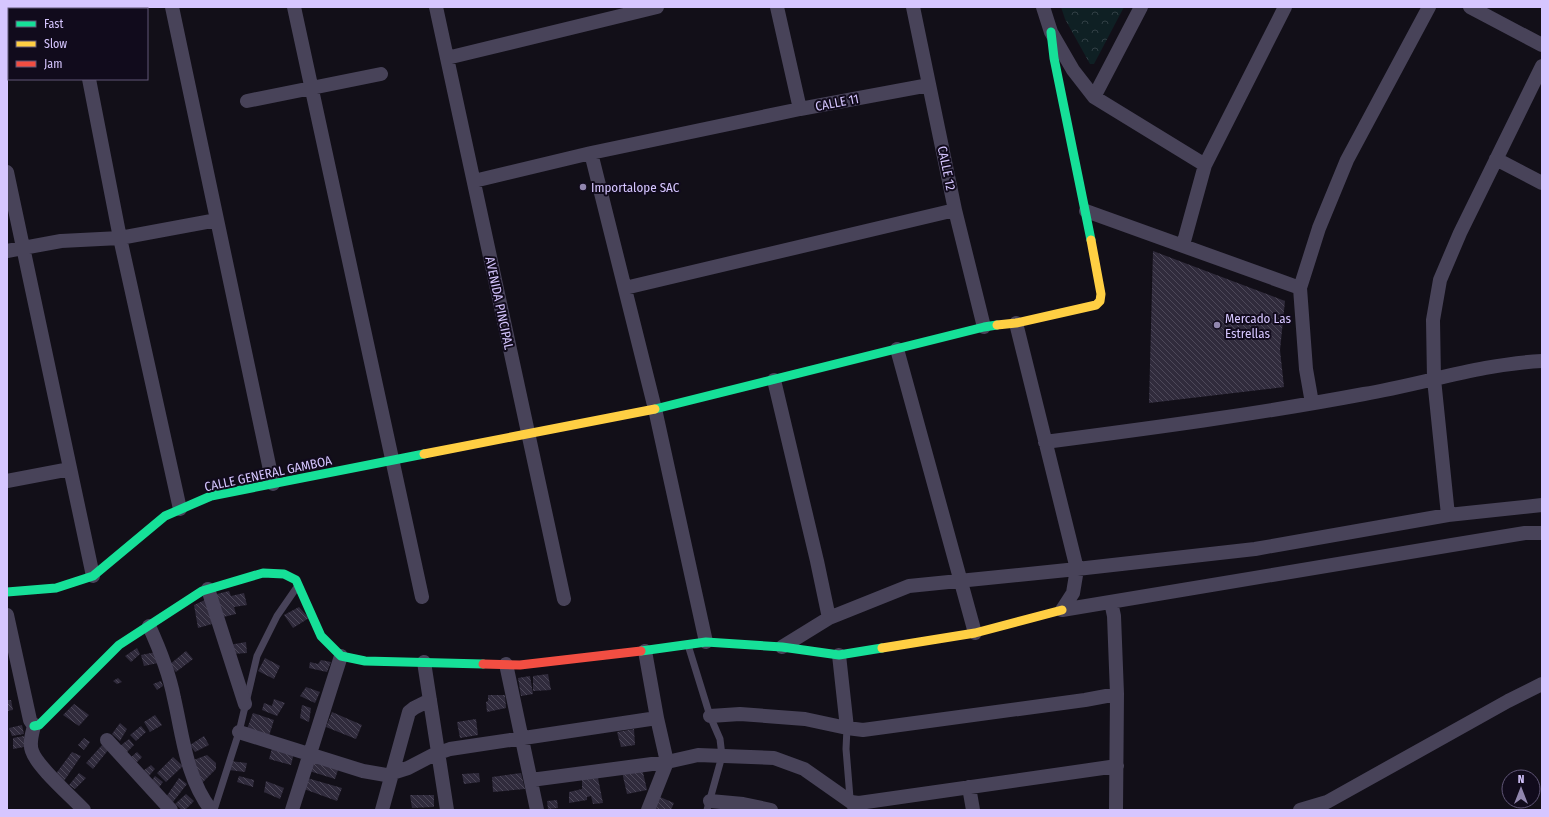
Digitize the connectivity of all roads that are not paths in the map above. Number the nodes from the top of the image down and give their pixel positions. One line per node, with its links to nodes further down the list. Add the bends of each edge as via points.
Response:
1 (84, 7): 13 (street)
2 (172, 7): 33 (street)
3 (294, 7): 21 (street)
4 (436, 7): 16 (street, AVENIDA PINCIPAL)
5 (657, 7): 16 (street)
6 (777, 7): 24 (street, CALLE 11)
7 (913, 7): 20 (street, CALLE 12)
8 (1043, 7): 14 (street)
9 (1141, 7): 22 (street)
10 (1285, 7): 27 (street)
11 (1429, 7): 39 (street, via 1347,160 1319,228)
12 (1470, 7): 15 (street)
13 (75, 8)
14 (1051, 32): 22 (street, via 1073,70); 32 (street, via 1054,58)
15 (1542, 45)
16 (447, 58): 29 (street, AVENIDA PINCIPAL)
17 (1542, 66): 26 (street)
18 (381, 74): 21 (street)
19 (88, 80): 34 (street)
20 (929, 85): 24 (street, CALLE 11); 31 (street, CALLE 12)
21 (311, 87): 23 (street); 50 (street)
22 (1094, 97): 27 (street)
23 (246, 101)
24 (800, 109): 25 (street)
25 (591, 153): 29 (street); 38 (street)
26 (1496, 159): 30 (street); 44 (street, via 1440,280 1433,320)
27 (1205, 165): 35 (street)
28 (7, 172): 36 (street)
29 (474, 181): 48 (street, AVENIDA PINCIPAL)
30 (1542, 183)
31 (955, 210): 38 (street); 41 (street, CALLE 12)
32 (1086, 211): 35 (street); 40 (street, CALLE GENERAL GAMBOA, via 1101,294 1100,302)
33 (217, 220): 34 (street); 53 (street)
34 (120, 238): 36 (street, via 61,241); 55 (street)
35 (1183, 245): 39 (street)
36 (23, 248): 37 (street); 51 (street)
37 (7, 251)
38 (625, 288): 47 (street)
39 (1300, 288): 46 (street, via 1306,369)
40 (1016, 323): 41 (street, CALLE GENERAL GAMBOA); 49 (street)
41 (984, 327): 42 (street, CALLE GENERAL GAMBOA)
42 (897, 349): 45 (street, CALLE GENERAL GAMBOA); 60 (street)
43 (1542, 361): 44 (street, via 1513,363)
44 (1434, 379): 46 (street); 56 (street)
45 (774, 380): 47 (street, CALLE GENERAL GAMBOA); 69 (street)
46 (1312, 403): 49 (street, via 1176,425)
47 (655, 409): 48 (street, CALLE GENERAL GAMBOA); 72 (street)
48 (528, 433): 50 (street, CALLE GENERAL GAMBOA); 65 (street, AVENIDA PINCIPAL)
49 (1045, 442): 58 (street)
50 (393, 461): 53 (street, CALLE GENERAL GAMBOA); 64 (street)
51 (70, 469): 52 (street); 59 (street)
52 (7, 480)
53 (273, 484): 55 (street, CALLE GENERAL GAMBOA, via 211,496)
54 (1542, 505): 56 (street)
55 (180, 509): 59 (street, CALLE GENERAL GAMBOA, via 164,516)
56 (1448, 515): 58 (street, via 1255,549)
57 (1542, 534): 66 (street, via 1525,534 1452,545)
58 (1076, 569): 60 (street); 67 (street, via 1073,593)
59 (93, 576): 63 (street, CALLE GENERAL GAMBOA, via 56,588)
60 (960, 580): 69 (street, via 909,586); 71 (street)
61 (299, 585): 62 (street, via 296,580 284,574 263,573); 77 (street, via 321,636); 83 (lane, via 277,616 257,656)
62 (208, 589): 70 (street); 83 (street)
63 (7, 592)
64 (422, 597)
65 (564, 599)
66 (1111, 602): 67 (street); 81 (street, via 1114,616)
67 (1062, 610): 71 (street)
68 (7, 615): 86 (street, via 30,720)
69 (829, 618): 74 (street)
70 (149, 626): 86 (street, via 119,645 39,725); 104 (street, via 165,662 183,749 200,796)
71 (975, 633): 76 (street)
72 (706, 642): 73 (street); 74 (street)
73 (688, 645): 75 (street); 84 (lane)
74 (782, 647): 76 (street)
75 (645, 651): 79 (street, via 520,665); 85 (street)
76 (839, 655): 87 (street)
77 (341, 656): 78 (street, via 365,661); 92 (street)
78 (424, 662): 79 (street); 82 (street)
79 (506, 664): 89 (street)
80 (1542, 684): 112 (street, via 1327,802)
81 (1117, 694): 87 (street, via 863,730); 95 (street)
82 (430, 700): 91 (street); 96 (street, via 409,712)
83 (245, 704): 88 (lane)
84 (710, 716): 87 (street, via 740,714 798,718); 93 (lane, via 720,740)
85 (657, 718): 89 (street); 94 (street)
86 (34, 726): 99 (street, via 31,738 32,751 44,769)
87 (847, 728): 101 (lane, via 846,750)
88 (238, 732): 92 (street); 104 (lane)
89 (522, 739): 91 (street); 97 (street)
90 (107, 740): 103 (street)
91 (439, 753): 96 (street); 107 (street)
92 (310, 754): 96 (street, via 362,770 386,775); 105 (street)
93 (722, 756): 94 (street, via 698,755); 100 (lane); 101 (street, via 774,758 789,763 804,769)
94 (667, 762): 97 (street); 102 (street)
95 (1117, 766): 98 (street); 111 (street)
96 (391, 773): 106 (street)
97 (531, 780): 108 (street)
98 (969, 787): 101 (street); 110 (street)
99 (78, 806)
100 (708, 806): 109 (street, via 743,804)
101 (851, 806)
102 (645, 809)
103 (171, 810)
104 (212, 810)
105 (292, 810)
106 (382, 810)
107 (447, 810)
108 (537, 810)
109 (771, 810)
110 (973, 810)
111 (1116, 810)
112 (1300, 810)

